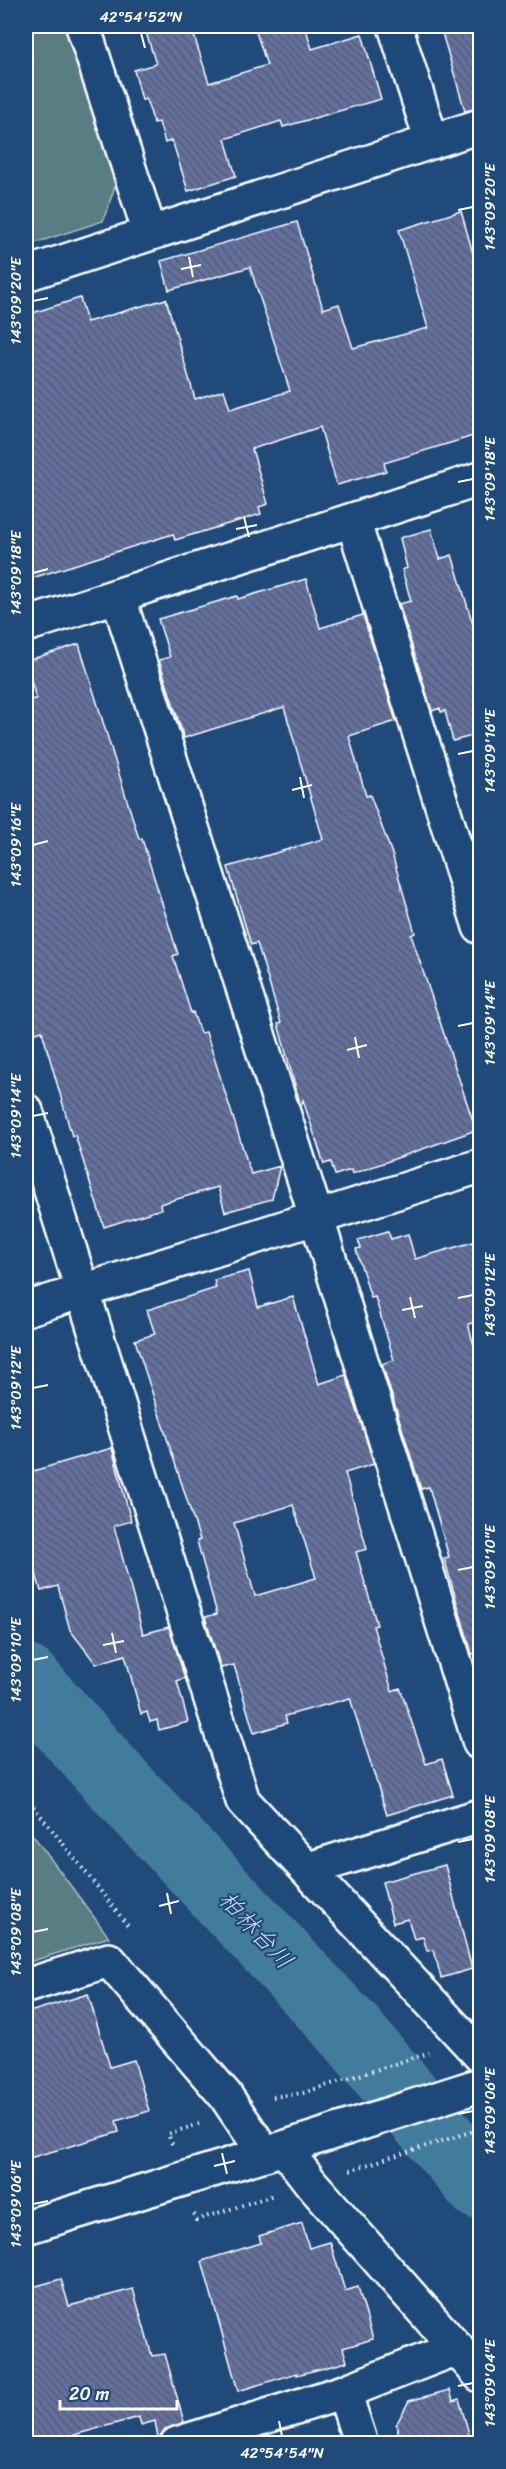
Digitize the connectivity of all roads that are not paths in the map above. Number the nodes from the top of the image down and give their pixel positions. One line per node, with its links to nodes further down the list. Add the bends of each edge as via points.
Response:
1 (83, 26): 5 (street)
2 (395, 26): 4 (street)
3 (480, 126): 4 (street)
4 (432, 142): 5 (street)
5 (150, 233): 6 (street)
6 (26, 274)
7 (480, 479): 8 (street)
8 (352, 520): 9 (street); 11 (street)
9 (118, 596): 10 (street); 14 (street)
10 (26, 625)
11 (480, 927)
12 (26, 1111): 15 (street)
13 (480, 1166): 14 (street)
14 (316, 1216): 15 (street); 17 (street)
15 (82, 1292): 16 (street); 19 (street, via 243,1801)
16 (26, 1309)
17 (480, 1743)
18 (480, 1816): 19 (street)
19 (309, 1869): 21 (street)
20 (26, 1986): 23 (street, via 109,1960)
21 (480, 2055)
22 (480, 2085): 23 (street)
23 (274, 2151): 24 (street); 25 (street, via 311,2183)
24 (26, 2227)
25 (457, 2348): 26 (street); 27 (street)
26 (480, 2375)
27 (344, 2392): 28 (street); 29 (street)
28 (177, 2444)
29 (361, 2444)

